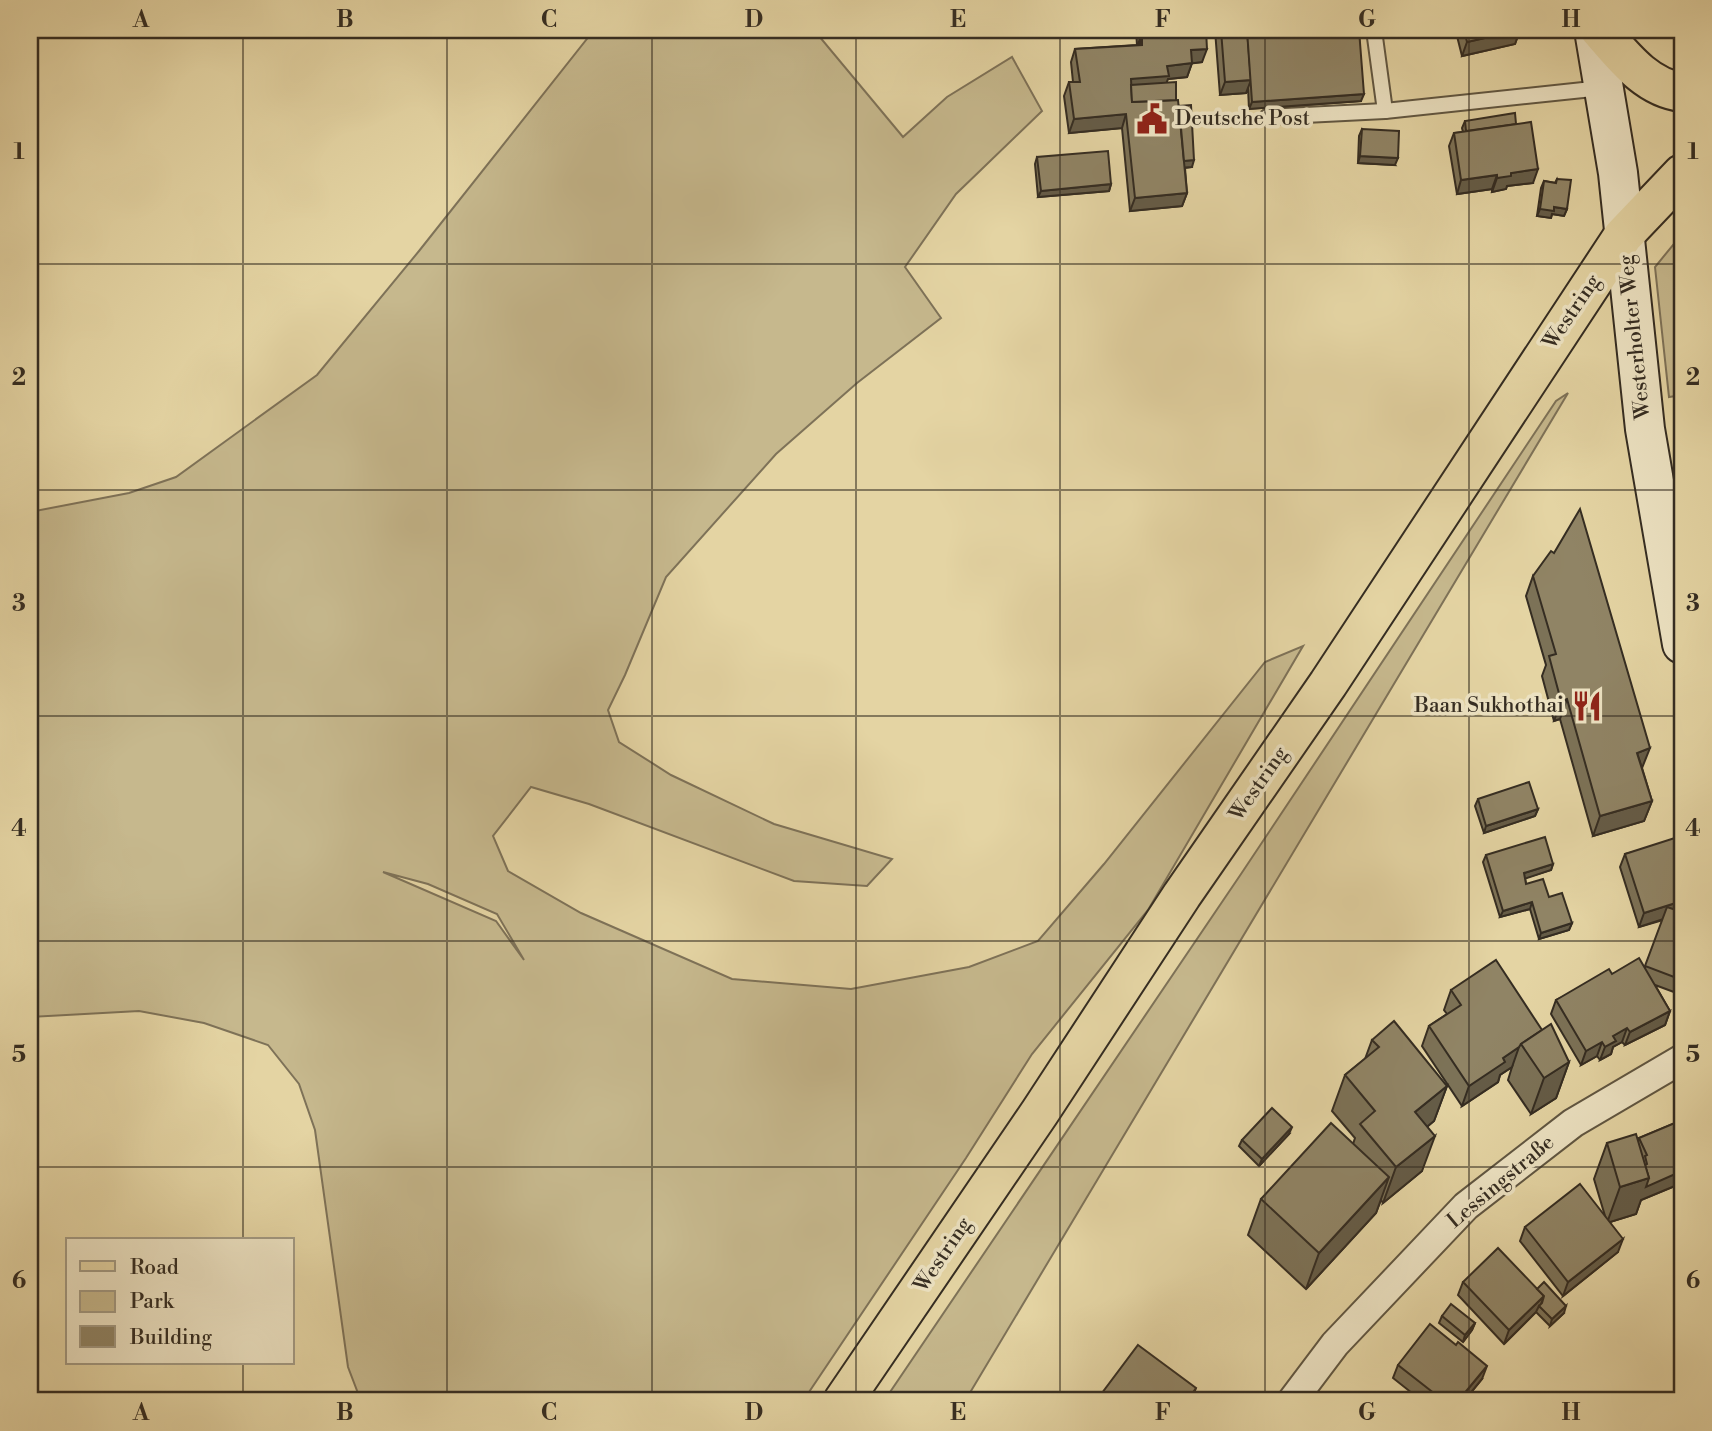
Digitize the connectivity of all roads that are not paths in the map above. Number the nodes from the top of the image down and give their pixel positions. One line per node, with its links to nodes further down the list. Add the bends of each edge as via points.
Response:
1 (1374, 30): 6 (lane)
2 (1594, 30): 4 (street, Westerholter Weg)
3 (1600, 30): 5 (main road, via 1643,75)
4 (1604, 88): 6 (lane); 9 (street, Westerholter Weg)
5 (1682, 92)
6 (1385, 111): 7 (lane)
7 (1267, 117)
8 (1682, 174): 9 (main road, Westring)
9 (1623, 236): 10 (street, Westerholter Weg, via 1645,429); 12 (main road, Westring, via 1328,684)
10 (1682, 644)
11 (1682, 1059): 13 (street, Lessingstraße, via 1573,1123 1466,1206 1335,1344)
12 (843, 1401)
13 (1292, 1401)

